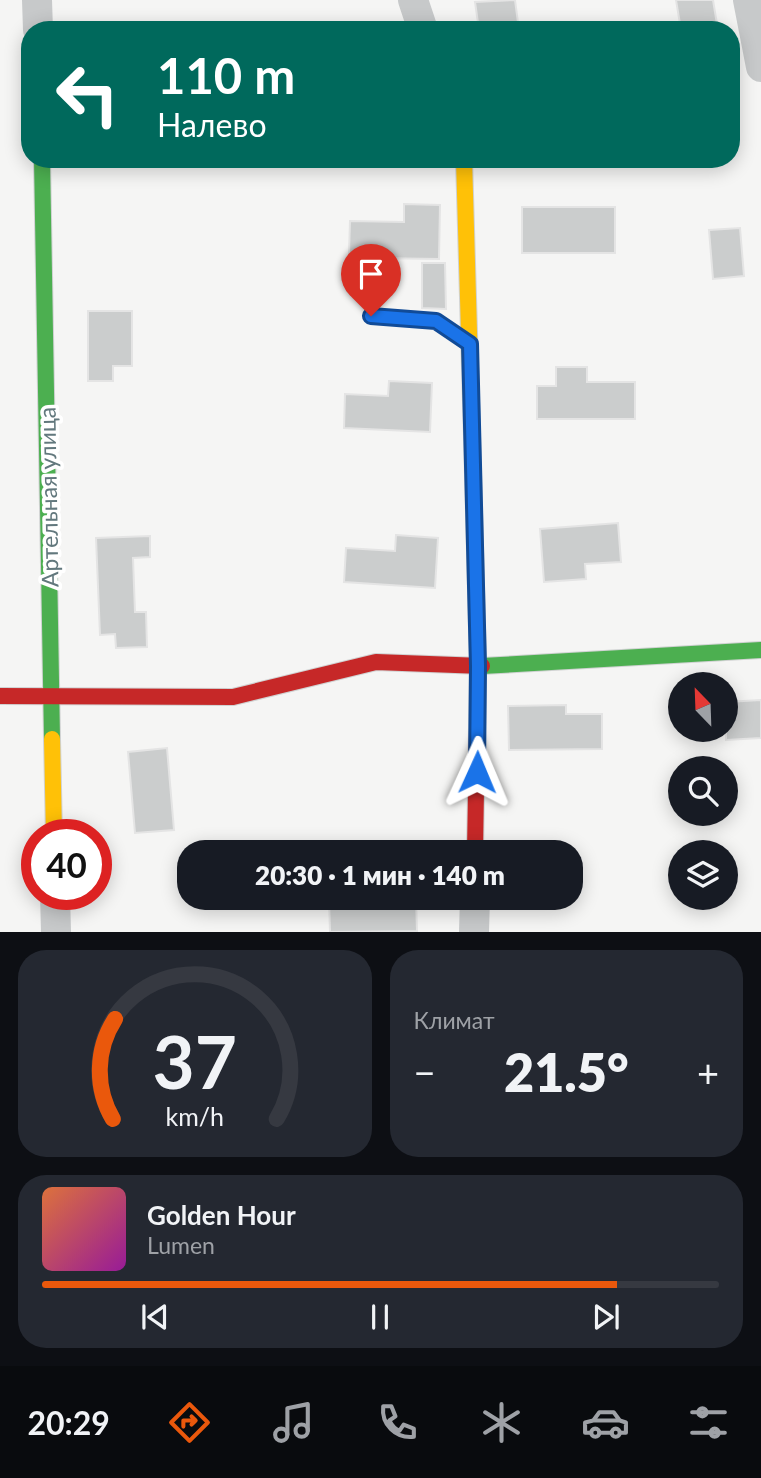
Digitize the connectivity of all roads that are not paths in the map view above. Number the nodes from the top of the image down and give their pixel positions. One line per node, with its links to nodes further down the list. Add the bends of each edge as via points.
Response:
1 (413, 0): 3 (street)
2 (748, 0): 4 (street)
3 (420, 21)
4 (761, 67)
5 (42, 168): 11 (street, Артельная улица)
6 (464, 168): 8 (street)
7 (371, 316): 8 (lane, via 436,321)
8 (470, 344): 10 (street)
9 (761, 650): 10 (street)
10 (478, 666): 11 (street, via 376,662 233,697); 14 (street)
11 (52, 695): 12 (street); 13 (street, Артельная улица)
12 (0, 696)
13 (54, 819)
14 (475, 840)
15 (55, 910): 17 (street)
16 (475, 910): 18 (street)
17 (56, 932)
18 (474, 932)

